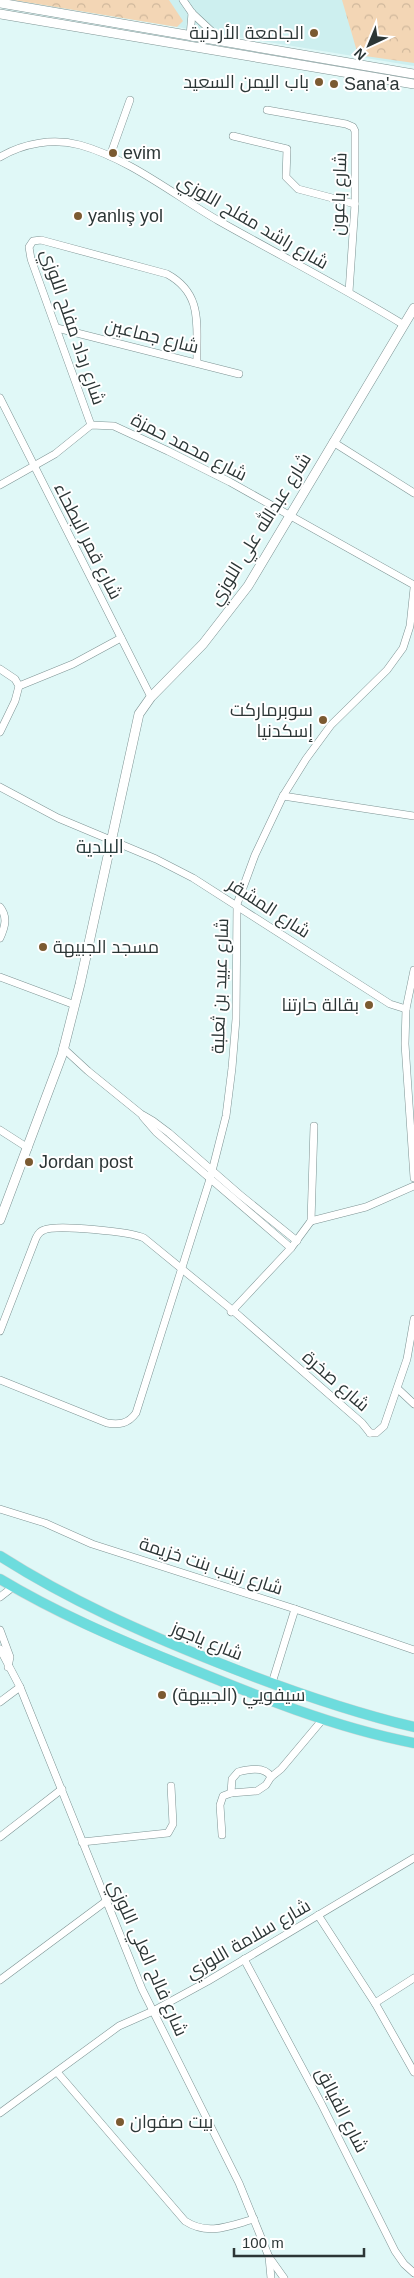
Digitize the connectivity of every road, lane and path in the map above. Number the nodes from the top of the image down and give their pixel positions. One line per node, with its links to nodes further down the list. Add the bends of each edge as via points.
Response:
1 (183, 0): 3 (street)
2 (0, 3): 5 (street)
3 (192, 13): 5 (street); 6 (street)
4 (0, 14): 8 (street)
5 (190, 36): 6 (street)
6 (222, 41): 7 (street)
7 (414, 74)
8 (414, 84)
9 (130, 100): 12 (street)
10 (267, 110): 14 (street, شارع باعون, via 353,127)
11 (233, 136): 14 (street, via 285,148 288,153 286,177 295,187)
12 (110, 156): 13 (street, شارع راشد مفلح اللوزي, via 79,145 48,142 14,149); 15 (street, شارع راشد مفلح اللوزي, via 243,235)
13 (0, 157)
14 (356, 204): 15 (street, شارع باعون)
15 (349, 292): 17 (street, شارع راشد مفلح اللوزي)
16 (414, 308): 17 (street, شارع عبدالله علي اللوزي)
17 (404, 325): 23 (street, شارع عبدالله علي اللوزي)
18 (57, 328): 19 (street, شارع جماعين); 19 (street, شارع رداد مفلح اللوزي, via 31,259 30,244 35,240 167,274 178,280 195,304); 22 (street, شارع رداد مفلح اللوزي)
19 (197, 363): 20 (street, شارع جماعين)
20 (239, 374)
21 (0, 398): 24 (street, شارع قمر البطحاء)
22 (91, 425): 24 (street, via 55,454); 27 (street, شارع محمد حمزة, via 114,426 230,482)
23 (333, 442): 26 (street); 27 (street, شارع عبدالله علي اللوزي)
24 (34, 466): 25 (street); 29 (street, شارع قمر البطحاء)
25 (0, 485)
26 (414, 493)
27 (288, 516): 28 (street, شارع محمد حمزة); 32 (street, شارع عبدالله علي اللوزي, via 229,613)
28 (414, 586): 35 (street, شارع عبيد بن ثعلبة, via 410,626 403,648 387,670 331,726)
29 (121, 638): 31 (street, via 73,664); 32 (street, شارع قمر البطحاء)
30 (0, 669): 31 (street, via 15,679)
31 (19, 686): 33 (street)
32 (151, 697): 37 (street, شارع عبدالله علي اللوزي, via 137,719)
33 (0, 732)
34 (0, 787): 37 (street, شارع المشقر, via 58,818)
35 (283, 796): 36 (street); 38 (street, شارع عبيد بن ثعلبة, via 255,855)
36 (414, 816)
37 (110, 840): 38 (street, شارع المشقر, via 178,870); 43 (street, شارع عبدالله علي اللوزي)
38 (237, 904): 44 (street, شارع المشقر, via 390,1004); 51 (street, شارع عبيد بن ثعلبة, via 232,1068 226,1116)
39 (0, 907): 40 (street, via 6,920)
40 (0, 938)
41 (414, 970): 44 (street)
42 (0, 977): 43 (street)
43 (75, 1006): 45 (street, شارع عبدالله علي اللوزي)
44 (406, 1009): 49 (street, via 405,1044)
45 (64, 1048): 46 (street); 50 (street, شارع عبدالله علي اللوزي)
46 (141, 1114): 51 (street); 53 (street, via 149,1126)
47 (314, 1126): 56 (street)
48 (0, 1130): 50 (street)
49 (413, 1143): 52 (street)
50 (28, 1148): 55 (street, شارع عبدالله علي اللوزي)
51 (213, 1170): 53 (street, شارع عبيد بن ثعلبة); 57 (street)
52 (414, 1178)
53 (210, 1179): 58 (street); 59 (street, شارع عبيد بن ثعلبة)
54 (414, 1186): 56 (street, via 366,1206)
55 (0, 1220)
56 (311, 1221): 57 (street)
57 (297, 1241): 58 (street)
58 (291, 1248): 60 (street)
59 (180, 1269): 60 (street, شارع صخرة); 62 (street, شارع صخرة, via 140,1236 96,1230 44,1229 36,1238); 63 (street, شارع عبيد بن ثعلبة, via 139,1407 127,1422 107,1423)
60 (231, 1311): 64 (street, شارع صخرة, via 370,1432 382,1430)
61 (414, 1319): 64 (street)
62 (0, 1331)
63 (0, 1380)
64 (398, 1390): 65 (street)
65 (414, 1404)
66 (0, 1508): 71 (street, شارع زينب بنت خزيمة, via 92,1544)
67 (0, 1556): 76 (main road, شارع ياجوز, via 59,1591 149,1635)
68 (0, 1579): 69 (main road, شارع ياجوز)
69 (13, 1587): 70 (street); 79 (main road, شارع ياجوز, via 153,1654 231,1687)
70 (0, 1597)
71 (294, 1609): 74 (street, شارع زينب بنت خزيمة); 76 (street)
72 (0, 1630): 75 (street, شارع فالح العلي اللوزي, via 10,1657)
73 (0, 1649): 75 (street, شارع فالح العلي اللوزي)
74 (414, 1650)
75 (8, 1667): 77 (street, شارع فالح العلي اللوزي)
76 (272, 1683): 80 (main road, شارع ياجوز)
77 (20, 1688): 78 (street); 84 (street, شارع فالح العلي اللوزي)
78 (0, 1702)
79 (323, 1719): 81 (main road, شارع ياجوز); 82 (street, via 281,1770)
80 (414, 1727)
81 (414, 1743)
82 (271, 1777): 85 (street, via 257,1791); 85 (street, via 267,1771 261,1770 238,1772 232,1779)
83 (171, 1786): 88 (street, via 173,1824 168,1833)
84 (62, 1789): 87 (street); 88 (street, شارع فالح العلي اللوزي)
85 (231, 1793): 86 (street, via 220,1799)
86 (222, 1835)
87 (0, 1836)
88 (82, 1842): 90 (street, شارع فالح العلي اللوزي)
89 (414, 1858): 91 (street, شارع سلامة اللوزي)
90 (105, 1902): 94 (street); 96 (street, شارع فالح العلي اللوزي)
91 (318, 1915): 92 (street, شارع سلامة اللوزي); 95 (street)
92 (244, 1959): 96 (street, شارع سلامة اللوزي); 102 (street, شارع الفيالق, via 317,2094 395,2251)
93 (414, 1978): 95 (street)
94 (0, 1980)
95 (375, 2003): 98 (street)
96 (153, 2011): 97 (street, شارع سلامة اللوزي, via 119,2026); 100 (street, شارع فالح العلي اللوزي, via 224,2151)
97 (56, 2072): 99 (street, شارع سلامة اللوزي); 100 (street, via 185,2220 201,2229 213,2230)
98 (414, 2072)
99 (0, 2113)
100 (254, 2219): 101 (street, شارع فالح العلي اللوزي)
101 (269, 2257): 103 (street, شارع فالح العلي اللوزي); 104 (street, شارع فالح العلي اللوزي)
102 (414, 2273): 105 (street)
103 (271, 2278)
104 (284, 2278)
105 (407, 2278)

